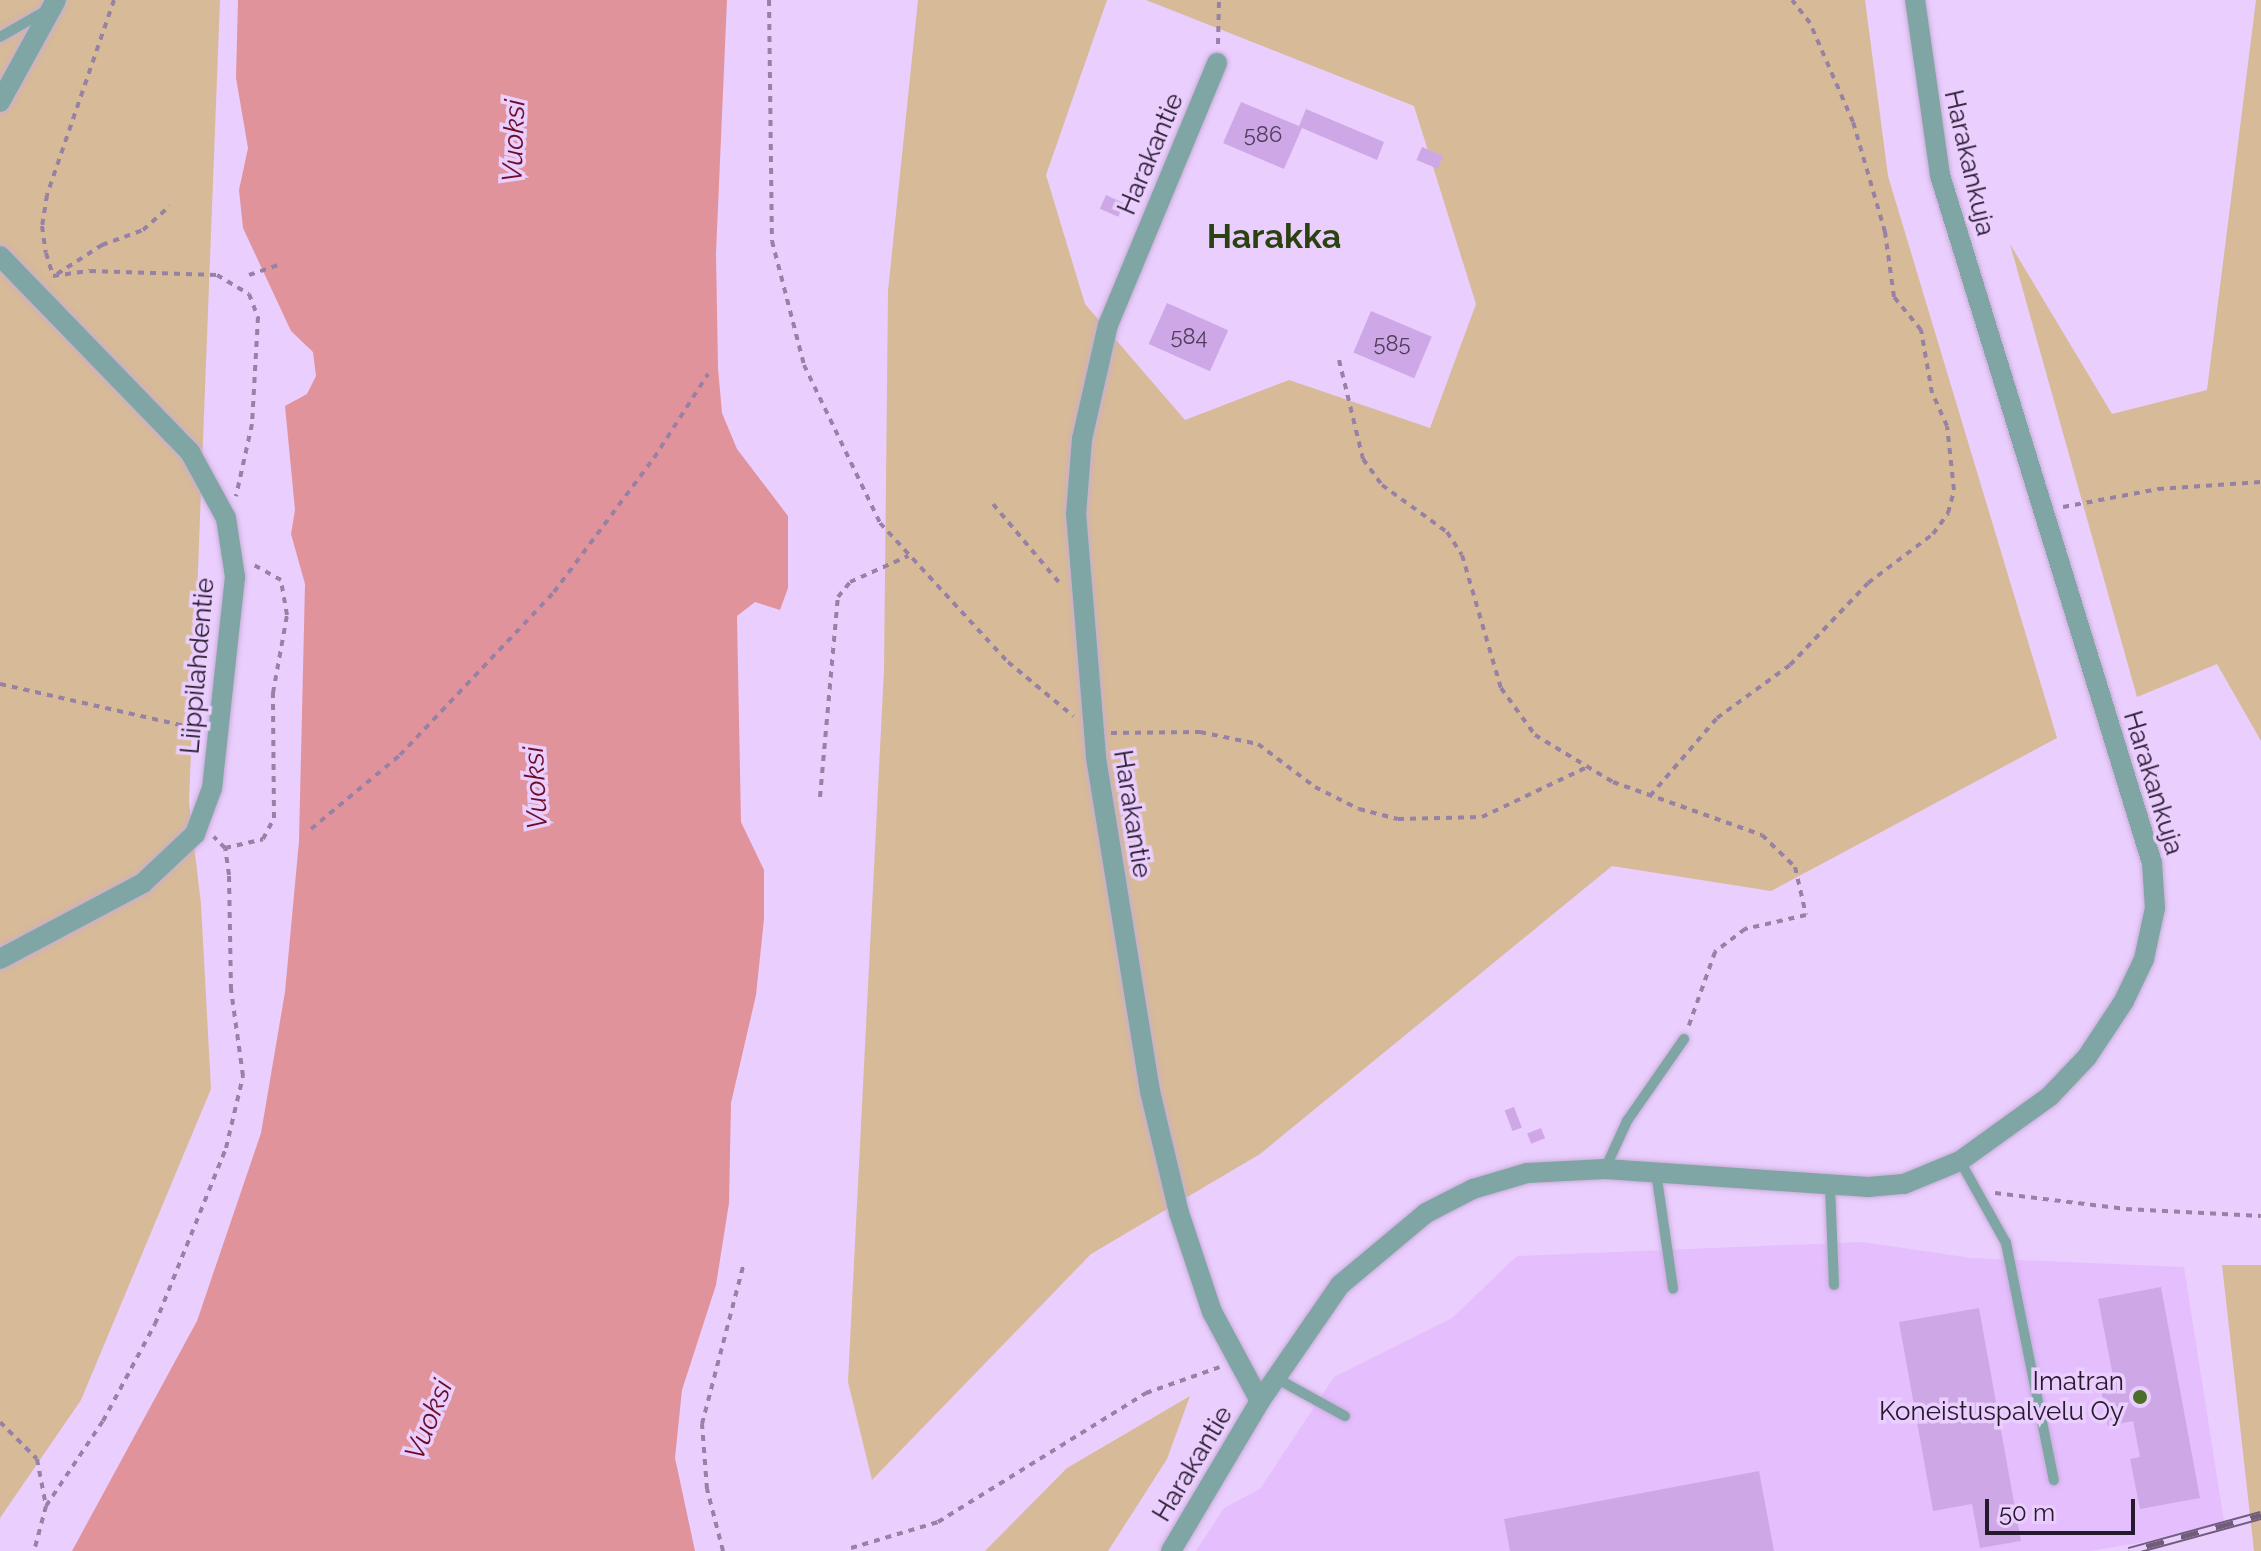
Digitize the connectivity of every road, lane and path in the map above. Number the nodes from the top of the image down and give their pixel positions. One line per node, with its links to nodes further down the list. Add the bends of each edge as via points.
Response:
1 (114, 0): 14 (path, via 47,195 42,226)
2 (769, 0): 22 (path, via 772,228 780,278 804,365 880,523)
3 (1219, 0): 8 (path)
4 (1792, 0): 29 (path, via 1810,23 1853,122 1885,232 1894,297 1921,330 1932,393 1947,426 1954,490 1948,513 1933,534 1868,583 1790,665 1717,718)
5 (1915, 0): 20 (street, Harakankuja, via 1940,175)
6 (54, 3): 7 (lane); 9 (street)
7 (0, 37)
8 (1217, 63): 24 (street, Harakantie, via 1108,325 1082,439 1076,515)
9 (0, 102)
10 (170, 206): 14 (path, via 143,230 102,245)
11 (0, 256): 15 (street, Liippilahdentie)
12 (278, 265): 13 (path)
13 (249, 275)
14 (53, 276): 15 (path); 21 (path, via 90,271 217,275 249,294 258,317 248,462)
15 (37, 291): 21 (street, Liippilahdentie, via 190,452)
16 (1339, 360): 28 (path, via 1363,459 1382,485 1447,532 1462,555 1501,688 1535,735)
17 (708, 374): 32 (path, via 654,458 554,592 400,755)
18 (2261, 482): 20 (path, via 2158,489)
19 (993, 504): 24 (path)
20 (2045, 512): 36 (street, Harakankuja, via 2139,814 2152,863 2155,908 2144,959 2087,1057 2050,1096)
21 (226, 518): 23 (street, Liippilahdentie)
22 (908, 556): 26 (path, via 1008,662); 30 (path, via 850,582 838,597)
23 (232, 559): 27 (street, Liippilahdentie); 33 (path, via 261,567 281,580 287,615 273,693 274,818 263,839)
24 (1080, 606): 26 (street, Harakantie)
25 (0, 684): 27 (path)
26 (1093, 733): 28 (path, via 1200,732 1258,744 1315,787 1359,809 1398,819 1482,817); 45 (street, Harakantie, via 1150,1091 1179,1213 1212,1312)
27 (220, 735): 31 (street, Liippilahdentie, via 212,788)
28 (1585, 768): 29 (path)
29 (1650, 796): 35 (path, via 1762,835 1795,867 1806,915 1745,929 1715,952)
30 (820, 797)
31 (199, 822): 33 (path); 34 (street, Liippilahdentie, via 195,834 143,883)
32 (311, 829)
33 (225, 848): 51 (path, via 231,990 243,1076 226,1148 155,1324 103,1421)
34 (0, 959)
35 (1684, 1039): 37 (lane, via 1627,1121)
36 (1960, 1161): 39 (street, Harakankuja, via 1904,1184); 40 (lane)
37 (1605, 1169): 38 (street, Harakankuja); 46 (street, Harakankuja, via 1527,1173 1473,1189 1426,1213 1340,1285)
38 (1656, 1172): 39 (street, Harakankuja); 44 (lane)
39 (1830, 1186): 43 (lane)
40 (1981, 1191): 41 (path, via 2126,1209); 50 (lane, via 2006,1243 2022,1301)
41 (2261, 1216)
42 (744, 1263): 54 (path, via 702,1424 707,1489)
43 (1834, 1285)
44 (1673, 1289)
45 (1238, 1362): 47 (street, Harakantie); 52 (path, via 1146,1393 938,1522)
46 (1274, 1377): 47 (street, Harakankuja); 48 (lane)
47 (1260, 1401): 55 (street, Harakantie)
48 (1345, 1416)
49 (0, 1422): 51 (path, via 37,1459)
50 (2054, 1480)
51 (46, 1506): 53 (path, via 44,1530)
52 (851, 1548)
53 (34, 1551)
54 (723, 1551)
55 (1171, 1551)

